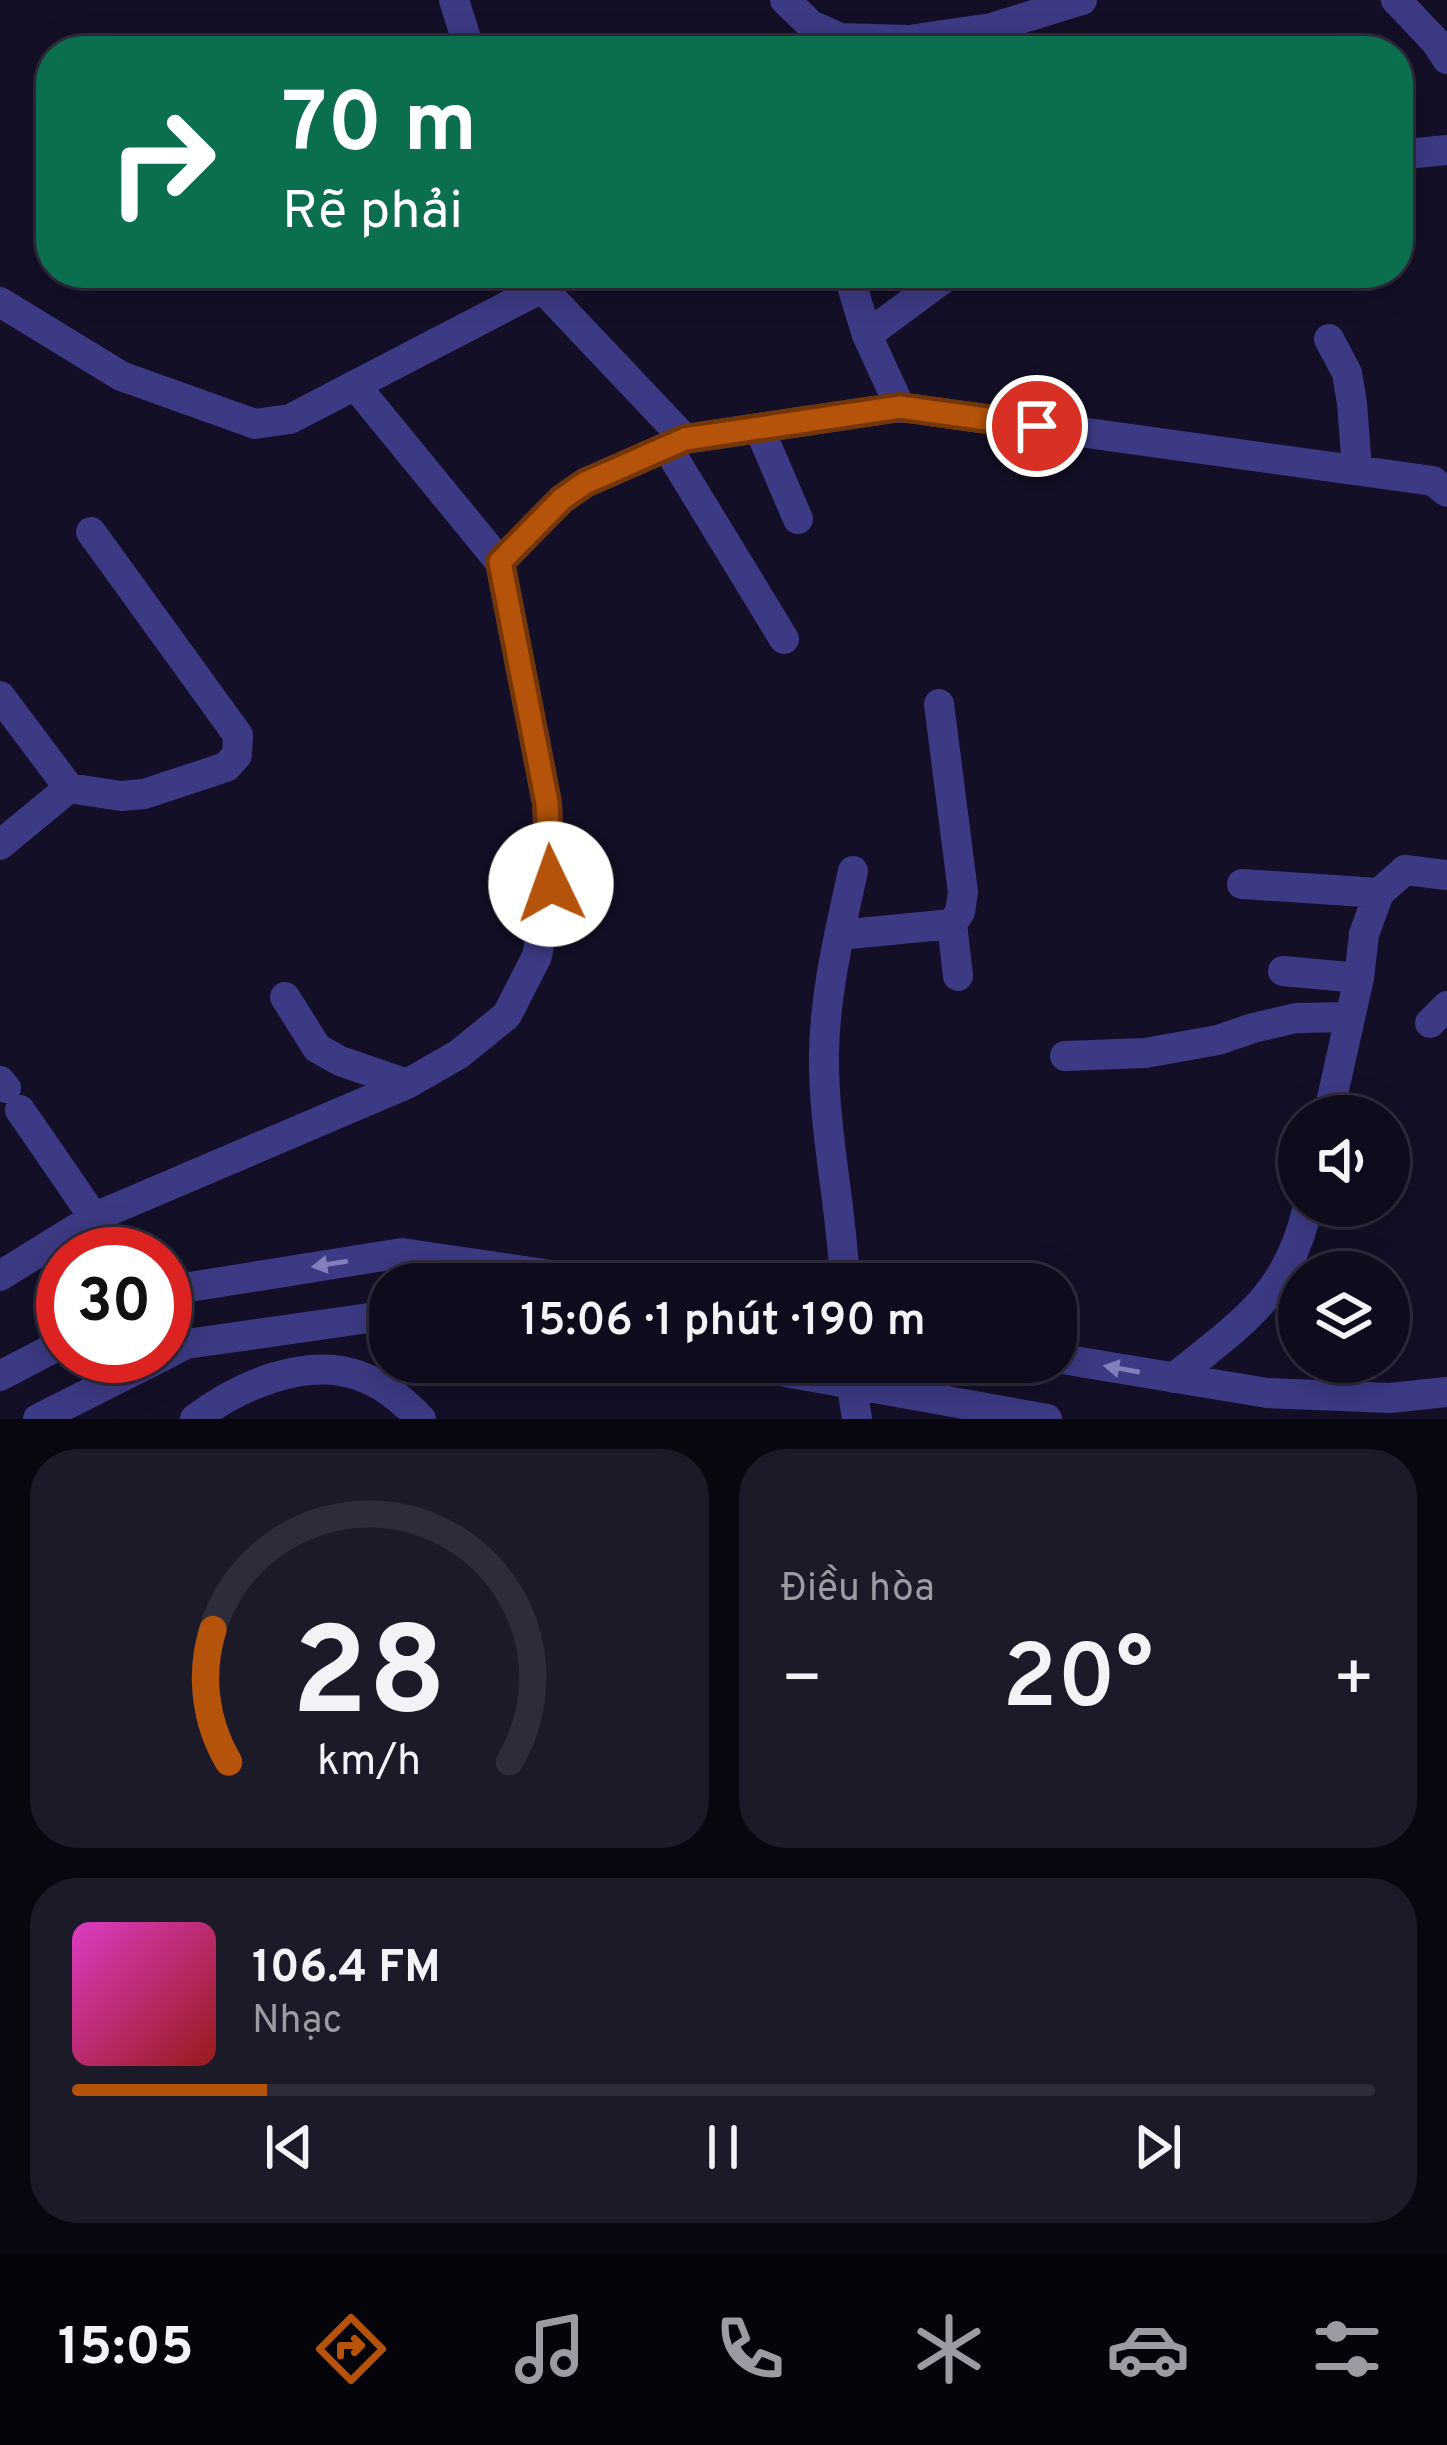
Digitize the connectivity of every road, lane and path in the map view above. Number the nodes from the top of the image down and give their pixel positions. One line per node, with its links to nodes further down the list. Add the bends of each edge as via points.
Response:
1 (454, 0): 5 (street)
2 (785, 0): 6 (street)
3 (1082, 0): 7 (street)
4 (1396, 0): 8 (street)
5 (465, 36)
6 (835, 36)
7 (936, 36)
8 (1447, 59)
9 (1447, 149): 10 (street)
10 (1413, 152)
11 (528, 288): 18 (street)
12 (546, 288): 21 (street)
13 (853, 288): 16 (street)
14 (931, 288): 16 (street)
15 (0, 302): 18 (street, via 121,376 255,424 290,419)
16 (867, 335): 19 (street)
17 (1329, 339): 22 (street, via 1347,373)
18 (355, 385): 26 (street)
19 (900, 407): 20 (street); 22 (street)
20 (759, 428): 21 (street); 24 (street)
21 (676, 443): 26 (street, via 585,483); 27 (street)
22 (1357, 470): 23 (street, via 1432,481)
23 (1447, 492)
24 (798, 519)
25 (91, 532): 30 (street, via 238,735 237,754 226,767 144,794)
26 (500, 562): 44 (street, via 547,803 551,884 537,956 507,1016)
27 (784, 639)
28 (0, 696): 30 (street)
29 (939, 704): 36 (street, via 963,892)
30 (69, 788): 31 (street)
31 (0, 845)
32 (854, 871): 37 (street)
33 (1447, 875): 35 (street, via 1405,870)
34 (1242, 884): 35 (street)
35 (1379, 893): 40 (street)
36 (952, 924): 37 (street); 39 (street)
37 (839, 935): 51 (street, via 824,1053)
38 (1283, 971): 40 (street)
39 (958, 976)
40 (1359, 978): 42 (street)
41 (285, 997): 44 (street, via 317,1048)
42 (1350, 1017): 43 (street, via 1296,1018 1145,1053); 46 (street)
43 (1065, 1056)
44 (407, 1084): 47 (street)
45 (6, 1090): 47 (street)
46 (1333, 1095)
47 (95, 1217): 48 (street); 52 (street)
48 (101, 1227)
49 (1301, 1227): 59 (street, via 1289,1266 1261,1306)
50 (460, 1263): 53 (street, one-way to 53, via 402,1252)
51 (843, 1263)
52 (0, 1276)
53 (192, 1287)
54 (369, 1318): 55 (street)
55 (192, 1343)
56 (36, 1357): 58 (street)
57 (1077, 1362): 59 (street, one-way to 57)
58 (0, 1376)
59 (1174, 1378): 64 (street)
60 (106, 1383): 65 (street)
61 (851, 1383): 68 (street)
62 (892, 1383): 69 (street)
63 (1447, 1392): 64 (street, via 1267,1394)
64 (1239, 1404)
65 (38, 1419)
66 (194, 1419): 67 (street, via 265,1380 312,1370 358,1375)
67 (421, 1419)
68 (856, 1419)
69 (1047, 1419)

